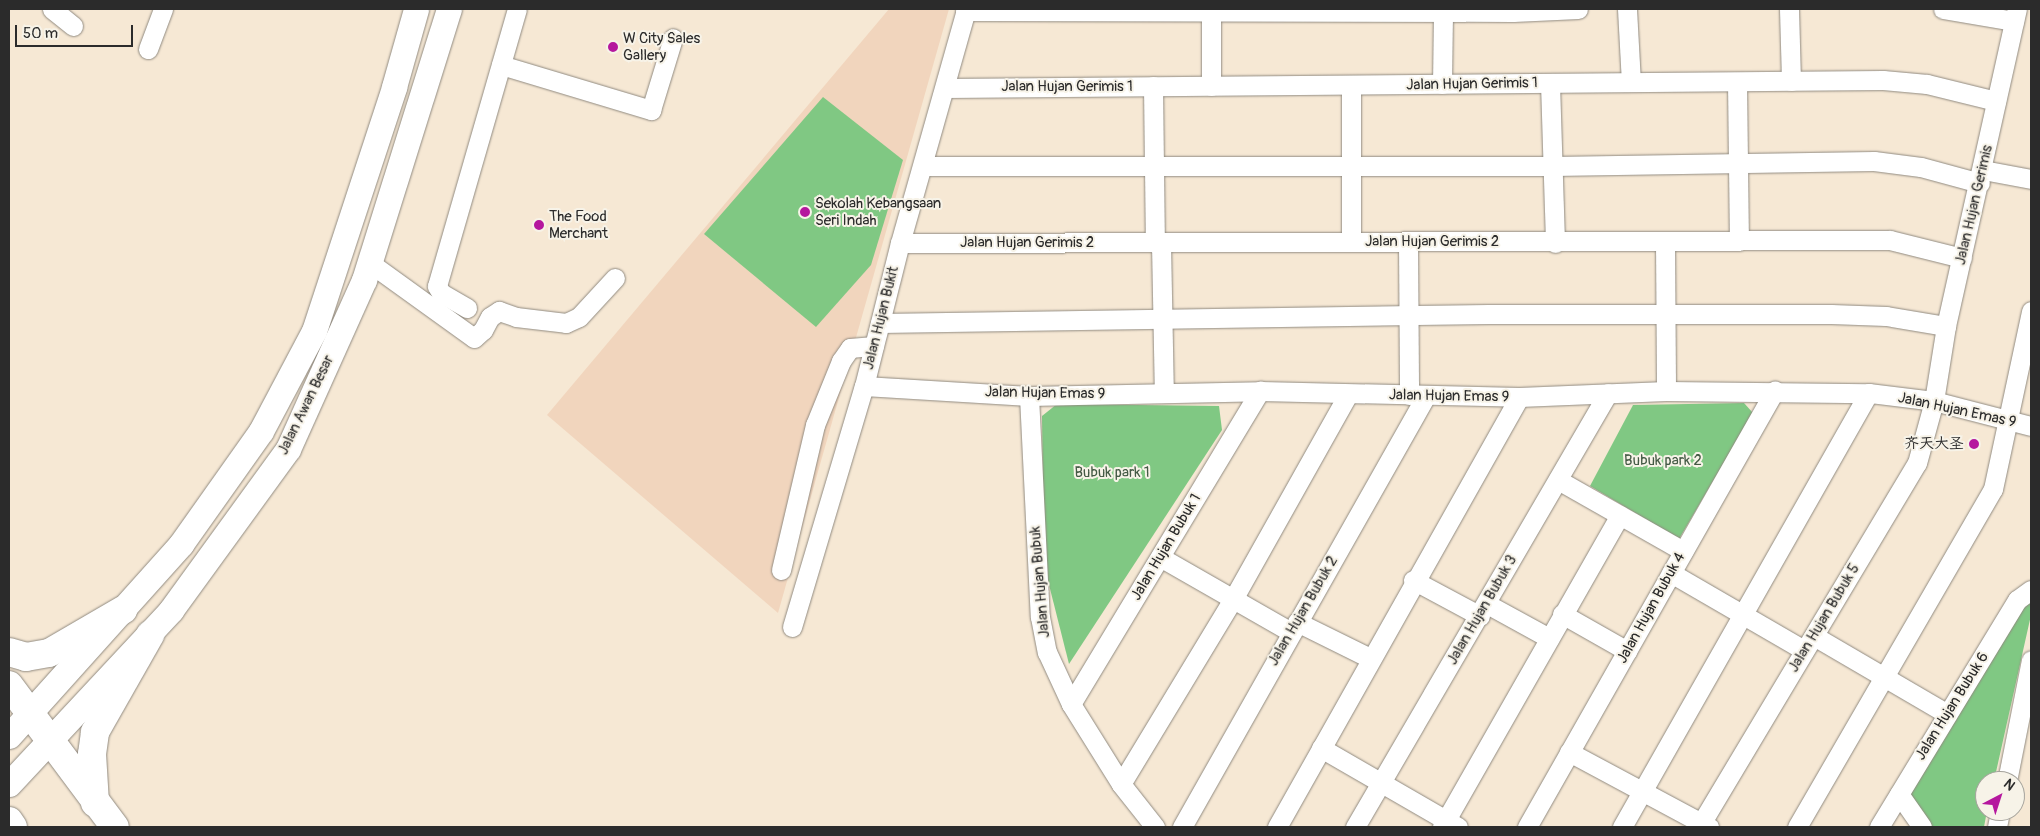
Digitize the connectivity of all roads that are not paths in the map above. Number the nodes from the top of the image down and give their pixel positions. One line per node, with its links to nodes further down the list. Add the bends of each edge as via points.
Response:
1 (52, 9): 14 (street)
2 (163, 9): 16 (street)
3 (416, 9): 76 (main road, Jalan Awan Besar, via 314,330 261,431 199,522)
4 (449, 9): 43 (main road, Jalan Awan Besar)
5 (517, 9): 17 (street)
6 (1211, 9): 11 (street); 12 (street); 25 (street)
7 (1578, 9): 12 (street)
8 (1627, 9): 19 (street)
9 (1790, 9): 18 (street)
10 (1943, 9): 13 (street)
11 (966, 10): 26 (street, Jalan Hujan Bukit)
12 (1443, 10): 22 (street)
13 (2016, 15): 27 (street, Jalan Hujan Gerimis)
14 (73, 26)
15 (673, 38): 17 (street, via 651,110)
16 (148, 49)
17 (501, 65): 45 (street, via 437,286 441,293)
18 (1791, 81): 20 (street, Jalan Hujan Gerimis 1); 27 (street, Jalan Hujan Gerimis 1, via 1883,80 1928,84)
19 (1631, 82): 20 (street, Jalan Hujan Gerimis 1); 21 (street, Jalan Hujan Gerimis 1)
20 (1737, 82): 28 (street)
21 (1550, 83): 22 (street, Jalan Hujan Gerimis 1); 32 (street)
22 (1442, 84): 23 (street, Jalan Hujan Gerimis 1)
23 (1351, 85): 25 (street, Jalan Hujan Gerimis 1); 31 (street)
24 (1152, 86): 25 (street, Jalan Hujan Gerimis 1); 26 (street, Jalan Hujan Gerimis 1); 30 (street)
25 (1211, 86)
26 (946, 88): 29 (street, Jalan Hujan Bukit)
27 (1996, 101): 33 (street, Jalan Hujan Gerimis)
28 (1739, 163): 32 (street); 33 (street, via 1874,161); 35 (street)
29 (923, 166): 30 (street); 39 (street, Jalan Hujan Bukit)
30 (1154, 166): 31 (street); 40 (street)
31 (1351, 166): 32 (street); 36 (street)
32 (1553, 166): 41 (street)
33 (1982, 177): 34 (street); 42 (street, Jalan Hujan Gerimis)
34 (2031, 179)
35 (1739, 241): 38 (street, Jalan Hujan Gerimis 2); 42 (street, Jalan Hujan Gerimis 2, via 1890,240)
36 (1351, 242): 37 (street, Jalan Hujan Gerimis 2); 40 (street, Jalan Hujan Gerimis 2)
37 (1408, 242): 41 (street, Jalan Hujan Gerimis 2); 48 (street)
38 (1665, 242): 41 (street, Jalan Hujan Gerimis 2); 47 (street)
39 (900, 243): 40 (street, Jalan Hujan Gerimis 2); 50 (street, Jalan Hujan Bukit)
40 (1158, 243): 49 (street)
41 (1555, 243)
42 (1962, 258): 51 (street, Jalan Hujan Gerimis)
43 (367, 271): 44 (street, via 474,338 490,317 500,311 516,318 566,323 579,317); 82 (main road, Jalan Awan Besar, via 288,449 224,540)
44 (615, 278)
45 (468, 308)
46 (2031, 310): 65 (street)
47 (1664, 314): 48 (street); 51 (street, via 1886,316); 56 (street)
48 (1408, 316): 49 (street); 61 (street)
49 (1162, 321): 50 (street); 57 (street)
50 (880, 323): 52 (street, Jalan Hujan Bukit)
51 (1946, 326): 64 (street, Jalan Hujan Gerimis)
52 (874, 346): 53 (street, Jalan Hujan Bukit); 71 (street, via 850,348 841,361 815,425)
53 (864, 386): 62 (street, Jalan Hujan Emas 9); 80 (street, Jalan Hujan Bukit)
54 (1260, 390): 57 (street, Jalan Hujan Emas 9); 60 (street, Jalan Hujan Emas 9); 70 (street, Jalan Hujan Bubuk 1)
55 (1775, 390): 56 (street, Jalan Hujan Emas 9); 59 (street, Jalan Hujan Emas 9); 69 (street, Jalan Hujan Bubuk 4)
56 (1666, 391): 58 (street, Jalan Hujan Emas 9)
57 (1164, 393): 62 (street, Jalan Hujan Emas 9)
58 (1608, 393): 63 (street, Jalan Hujan Emas 9); 67 (street, Jalan Hujan Bubuk 3)
59 (1869, 393): 64 (street, Jalan Hujan Emas 9); 78 (street)
60 (1348, 394): 61 (street, Jalan Hujan Emas 9); 75 (street)
61 (1418, 395): 63 (street, Jalan Hujan Emas 9); 81 (street, Jalan Hujan Bubuk 2)
62 (1029, 396): 91 (street, Jalan Hujan Bubuk, via 1040,617 1046,652)
63 (1519, 397): 73 (street)
64 (1934, 401): 65 (street, Jalan Hujan Emas 9); 84 (street, Jalan Hujan Bubuk 5, via 1917,463)
65 (2008, 420): 66 (street, Jalan Hujan Emas 9); 89 (street, via 1993,490)
66 (2031, 426)
67 (1558, 480): 68 (street); 77 (street, Jalan Hujan Bubuk 3)
68 (1620, 515): 69 (street); 79 (street)
69 (1683, 552): 72 (street, Jalan Hujan Bubuk 4)
70 (1160, 557): 75 (street); 91 (street, Jalan Hujan Bubuk 1)
71 (780, 570)
72 (1671, 573): 78 (street); 85 (street, Jalan Hujan Bubuk 4)
73 (1413, 580): 77 (street); 87 (street)
74 (2031, 590): 92 (street, Jalan Hujan Bubuk 6, via 2017,600)
75 (1232, 601): 81 (street); 100 (street)
76 (123, 610): 86 (highway, via 49,653 26,657); 93 (main road, Jalan Awan Besar)
77 (1484, 610): 83 (street); 98 (street, Jalan Hujan Bubuk 3)
78 (1743, 613): 84 (street); 101 (street)
79 (1562, 614): 83 (street); 85 (street)
80 (792, 627)
81 (1294, 627): 87 (street); 110 (street, Jalan Hujan Bubuk 2)
82 (150, 634): 94 (main road, Jalan Awan Besar); 103 (highway, via 96,732 92,754)
83 (1549, 638): 105 (street)
84 (1809, 643): 89 (street); 106 (street, Jalan Hujan Bubuk 5)
85 (1627, 651): 96 (street, Jalan Hujan Bubuk 4)
86 (9, 652)
87 (1370, 658): 95 (street)
88 (2031, 660): 97 (street)
89 (1884, 677): 92 (street); 115 (street)
90 (9, 685): 93 (highway)
91 (1071, 704): 100 (street, Jalan Hujan Bubuk)
92 (1946, 713): 102 (street, Jalan Hujan Bubuk 6)
93 (21, 723): 94 (highway)
94 (48, 743): 99 (main road, Jalan Awan Besar); 103 (highway)
95 (1321, 748): 98 (street); 111 (street)
96 (1570, 752): 101 (street); 113 (street, Jalan Hujan Bubuk 4)
97 (2009, 771)
98 (1382, 782): 105 (street); 112 (street, Jalan Hujan Bubuk 3)
99 (9, 784)
100 (1121, 784): 109 (street, Jalan Hujan Bubuk)
101 (1643, 791): 106 (street); 114 (street)
102 (1899, 794): 116 (street, Jalan Hujan Bubuk 6); 117 (street)
103 (95, 803): 108 (highway)
104 (9, 822): 107 (highway)
105 (1451, 825)
106 (1703, 826)
107 (13, 827)
108 (115, 827)
109 (1155, 827)
110 (1182, 827)
111 (1277, 827)
112 (1355, 827)
113 (1527, 827)
114 (1622, 827)
115 (1797, 827)
116 (1879, 827)
117 (1922, 827)

